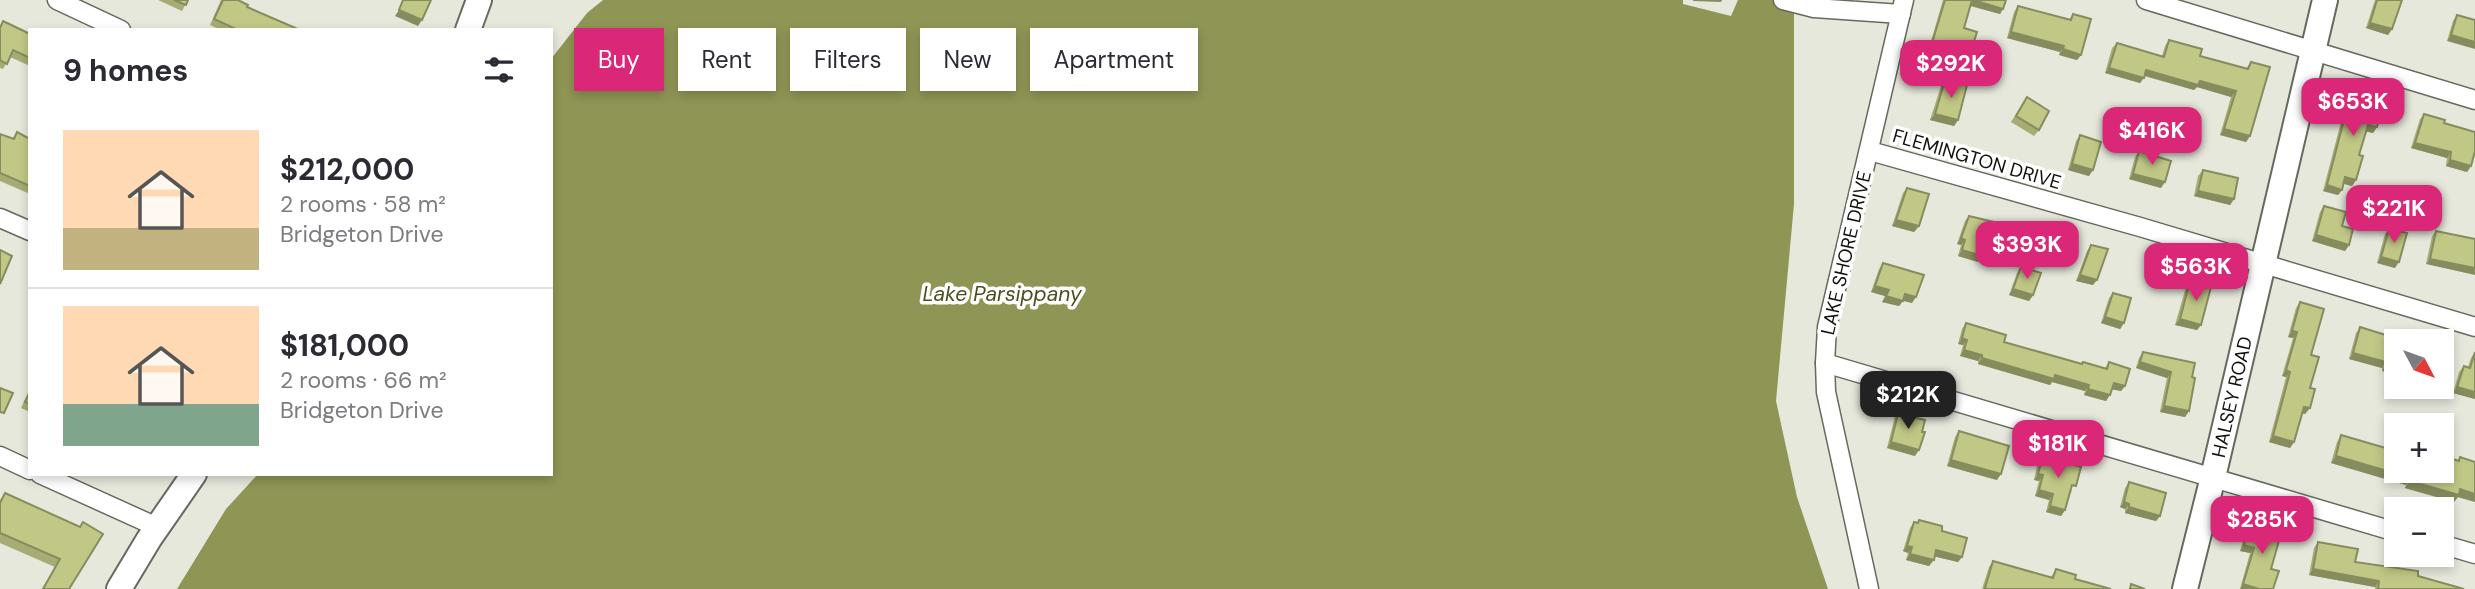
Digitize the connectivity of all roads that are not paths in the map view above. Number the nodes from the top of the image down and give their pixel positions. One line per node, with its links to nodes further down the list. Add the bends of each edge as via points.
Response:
1 (57, 0): 7 (street)
2 (480, 0): 8 (street)
3 (1783, 0): 6 (street, via 1814,8)
4 (2146, 0): 9 (street)
5 (2325, 0): 9 (street, HALSEY ROAD)
6 (1902, 7): 11 (street, LAKE SHORE DRIVE)
7 (117, 28)
8 (469, 28)
9 (2313, 52): 10 (street); 14 (street, HALSEY ROAD)
10 (2475, 100)
11 (1870, 151): 14 (street, FLEMINGTON DRIVE); 16 (street, LAKE SHORE DRIVE, via 1827,327)
12 (0, 218): 13 (street)
13 (28, 230)
14 (2263, 264): 15 (street, FLEMINGTON DRIVE); 21 (street, HALSEY ROAD)
15 (2475, 327)
16 (1825, 363): 21 (street); 27 (street, LAKE SHORE DRIVE, via 1831,422)
17 (0, 456): 18 (street)
18 (28, 469)
19 (44, 476): 22 (street)
20 (193, 476): 22 (street)
21 (2213, 477): 23 (street); 28 (street, HALSEY ROAD)
22 (157, 527): 26 (street)
23 (2384, 528)
24 (2454, 548): 25 (street)
25 (2475, 554)
26 (119, 589)
27 (1869, 589)
28 (2185, 589)

